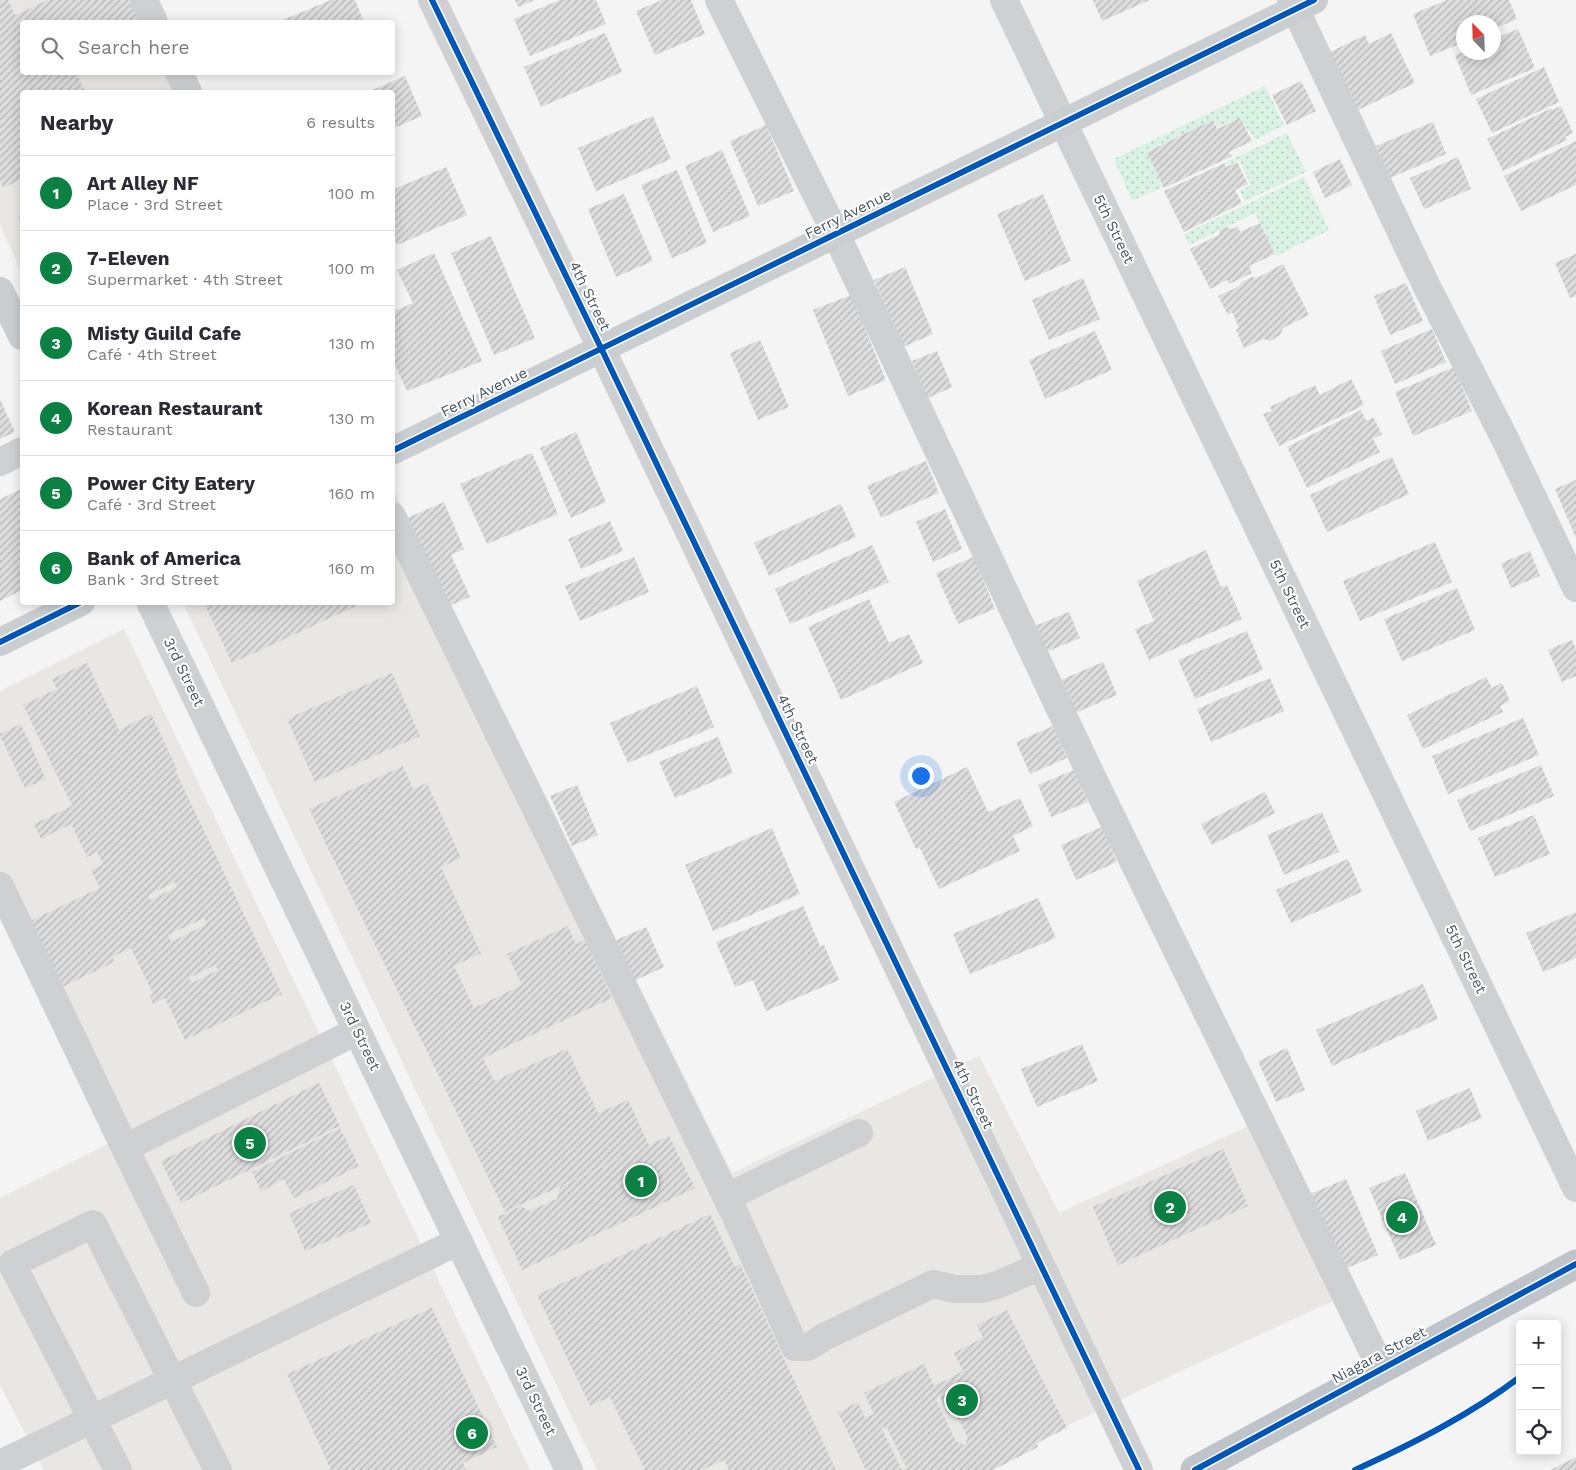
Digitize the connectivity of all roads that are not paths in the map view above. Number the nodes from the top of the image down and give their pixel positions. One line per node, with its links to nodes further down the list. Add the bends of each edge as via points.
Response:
1 (144, 0): 6 (street)
2 (432, 0): 13 (street, 4th Street)
3 (719, 0): 10 (street)
4 (1004, 0): 9 (street, 5th Street)
5 (1300, 3): 9 (main road, Ferry Avenue); 18 (street, via 1427,287)
6 (153, 20)
7 (180, 75): 8 (street)
8 (187, 90)
9 (1062, 123): 10 (main road, Ferry Avenue); 26 (street, 5th Street)
10 (836, 234): 13 (main road, Ferry Avenue); 32 (street, via 1093,779)
11 (0, 291): 12 (main road)
12 (20, 332)
13 (601, 348): 14 (main road, Ferry Avenue); 30 (street, 4th Street)
14 (395, 449)
15 (20, 453): 16 (street)
16 (0, 462)
17 (395, 522): 27 (street)
18 (1576, 588)
19 (75, 605): 21 (main road)
20 (151, 605): 23 (street, 3rd Street)
21 (0, 642)
22 (0, 886): 25 (street)
23 (357, 1031): 25 (street); 28 (street, 3rd Street)
24 (859, 1133): 27 (street)
25 (125, 1148): 31 (street)
26 (1576, 1188)
27 (727, 1197): 30 (street, via 795,1347 808,1347 933,1284 955,1289 982,1289 997,1286)
28 (459, 1241): 33 (street); 38 (street, 3rd Street)
29 (1576, 1264): 32 (highway, Niagara Street)
30 (1041, 1266): 39 (street, 4th Street)
31 (196, 1293)
32 (1382, 1368): 40 (highway, Niagara Street)
33 (174, 1380): 34 (street); 34 (street, via 93,1224 12,1264); 37 (street)
34 (92, 1419): 35 (street); 36 (street)
35 (0, 1464)
36 (118, 1470)
37 (218, 1470)
38 (569, 1470)
39 (1139, 1470)
40 (1195, 1470)

